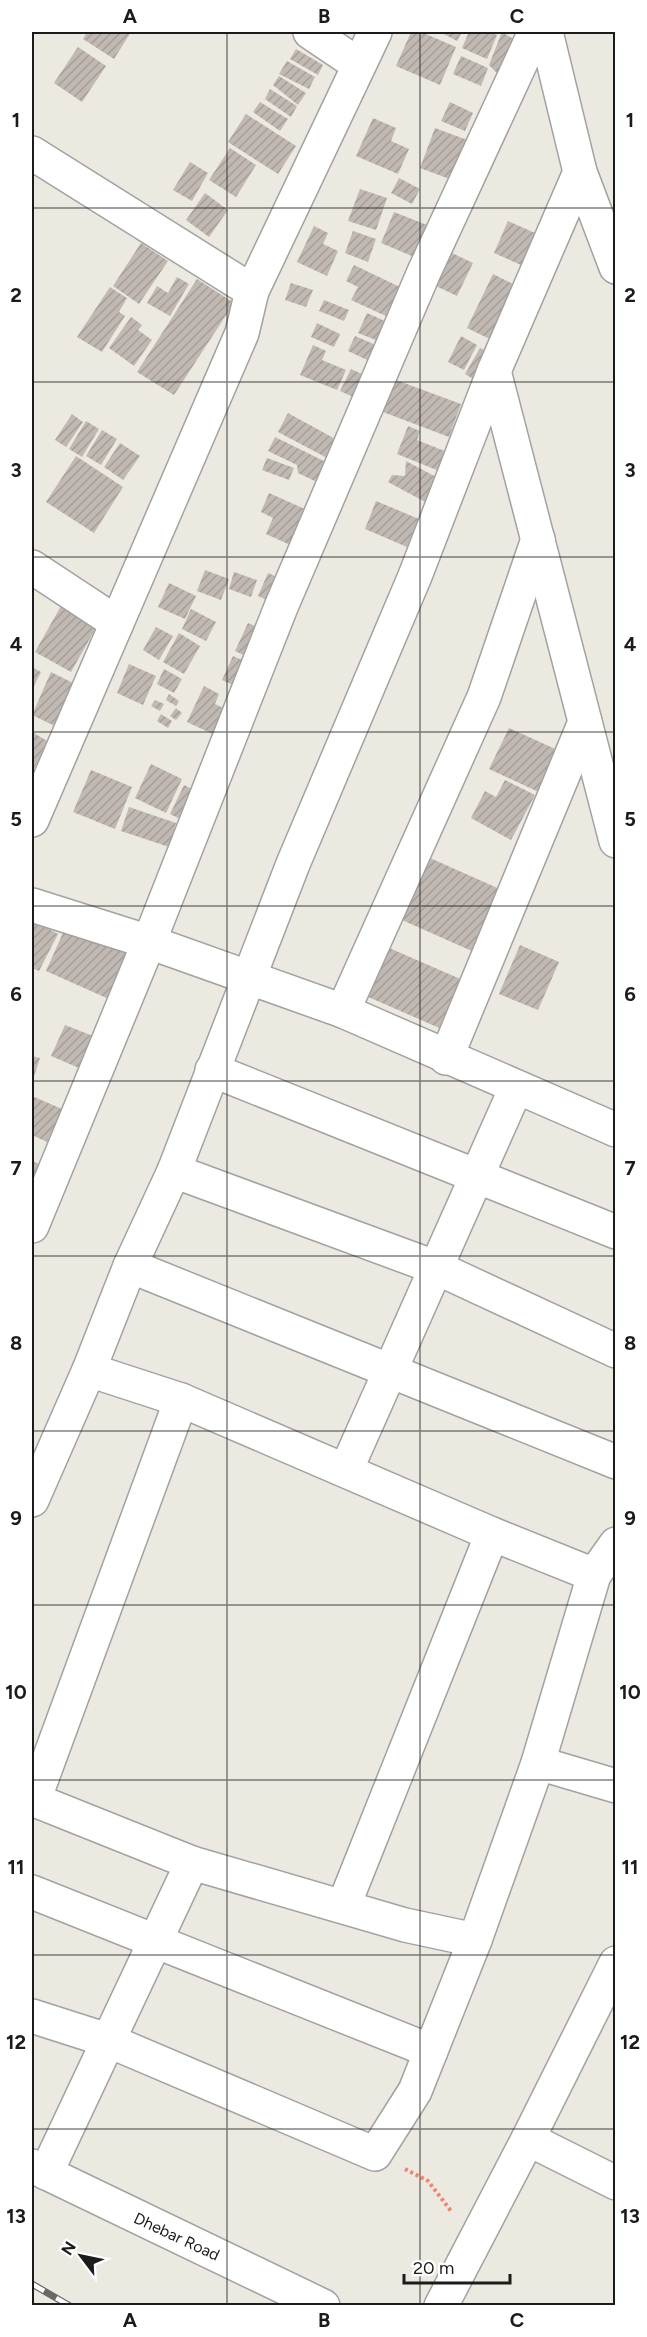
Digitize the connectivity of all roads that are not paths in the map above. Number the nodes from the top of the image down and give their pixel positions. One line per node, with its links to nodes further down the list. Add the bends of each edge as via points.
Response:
1 (310, 32): 5 (street)
2 (375, 32): 5 (street)
3 (535, 32): 18 (street, via 424,272 295,575)
4 (546, 32): 7 (street)
5 (359, 65): 9 (street)
6 (32, 153): 9 (street)
7 (580, 172): 8 (street); 10 (street)
8 (615, 267)
9 (252, 291): 13 (street, via 242,333)
10 (494, 371): 11 (street); 19 (street)
11 (538, 539): 14 (street); 20 (street, via 484,697)
12 (32, 567): 13 (street)
13 (117, 622): 15 (street)
14 (585, 722): 16 (street); 21 (street)
15 (32, 820)
16 (615, 841)
17 (32, 905): 18 (street)
18 (148, 942): 19 (street); 27 (street)
19 (249, 976): 20 (street); 22 (street)
20 (343, 1011): 21 (street)
21 (446, 1058): 23 (street)
22 (212, 1070): 25 (street); 26 (street)
23 (516, 1088): 24 (street); 26 (street)
24 (615, 1130)
25 (174, 1171): 29 (street); 30 (street)
26 (476, 1174): 28 (street); 30 (street)
27 (32, 1226)
28 (615, 1232)
29 (130, 1266): 32 (street); 33 (street)
30 (437, 1268): 31 (street); 33 (street)
31 (615, 1351)
32 (89, 1370): 34 (street); 37 (street)
33 (391, 1370): 35 (street); 36 (street)
34 (181, 1400): 36 (street); 43 (street)
35 (615, 1462)
36 (346, 1470): 38 (street)
37 (32, 1500)
38 (492, 1534): 40 (street); 46 (street)
39 (615, 1544): 40 (street)
40 (594, 1575): 41 (street)
41 (538, 1763): 42 (street); 48 (street)
42 (615, 1786)
43 (33, 1799): 44 (street)
44 (192, 1863): 46 (street); 47 (street)
45 (32, 1892): 47 (street)
46 (344, 1905): 48 (street, via 405,1925)
47 (155, 1940): 51 (street); 52 (street)
48 (475, 1940): 52 (street)
49 (615, 1963): 53 (street)
50 (32, 2016): 51 (street)
51 (107, 2040): 52 (street, via 375,2154 415,2091); 54 (street)
52 (431, 2051)
53 (528, 2139): 55 (street); 57 (street)
54 (39, 2170): 56 (street, Dhebar Road)
55 (615, 2183)
56 (323, 2306)
57 (441, 2306)

